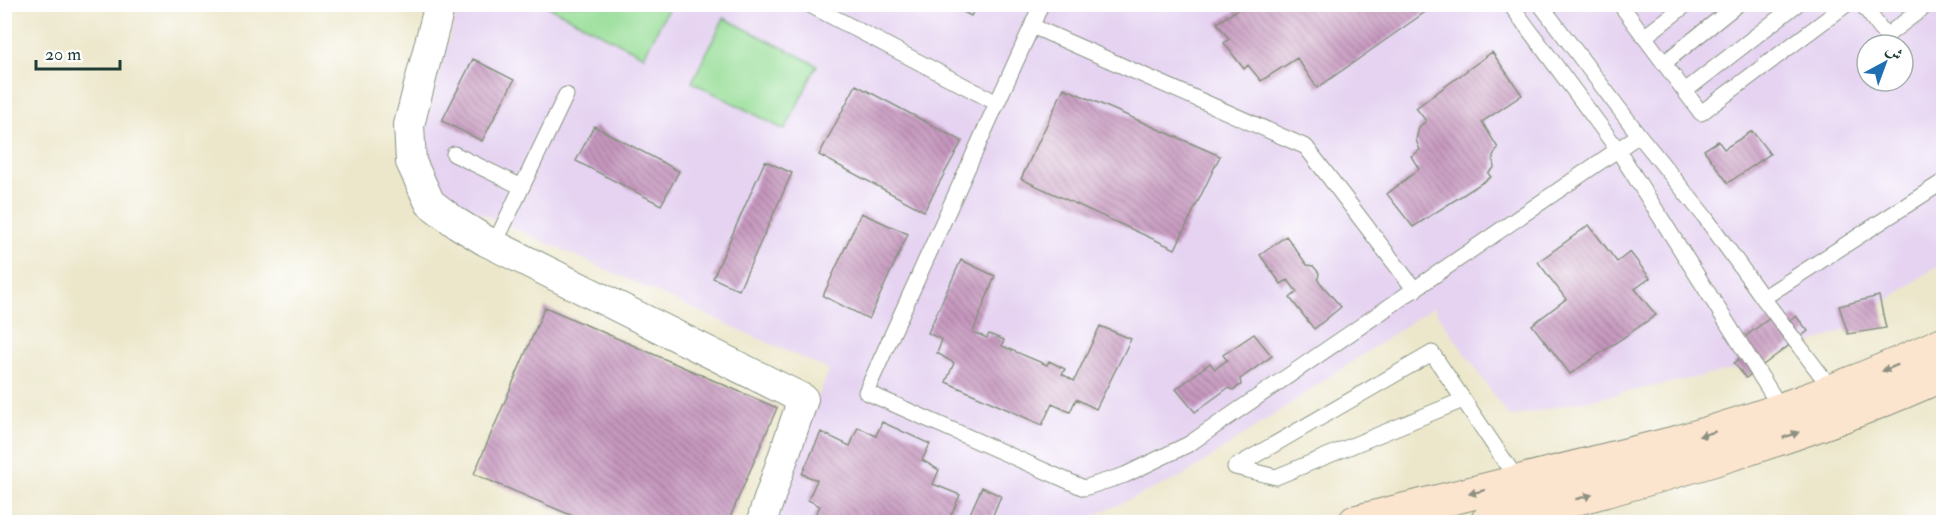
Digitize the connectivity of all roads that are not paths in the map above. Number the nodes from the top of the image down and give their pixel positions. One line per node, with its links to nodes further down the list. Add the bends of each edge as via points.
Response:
1 (440, 4): 24 (street, via 410,125 411,162 430,203)
2 (808, 4): 18 (lane)
3 (1041, 4): 13 (lane)
4 (1510, 4): 20 (lane)
5 (1540, 4): 19 (lane)
6 (1620, 4): 14 (lane)
7 (1687, 4): 14 (lane)
8 (1738, 4): 15 (lane)
9 (1797, 4): 16 (lane)
10 (1847, 4): 16 (lane, via 1701,113)
11 (1862, 4): 12 (lane, via 1886,36)
12 (1928, 4)
13 (1032, 26): 18 (lane); 25 (lane, via 1306,147)
14 (1644, 37): 15 (lane)
15 (1664, 63): 16 (lane)
16 (1684, 92)
17 (566, 95): 23 (lane)
18 (997, 103): 25 (lane, via 866,392 1084,488 1125,475 1189,444)
19 (1639, 135): 20 (lane); 26 (lane, via 1706,217)
20 (1618, 150): 25 (lane); 31 (lane)
21 (454, 154): 23 (lane)
22 (1944, 181): 26 (lane)
23 (522, 187): 24 (lane)
24 (494, 245): 33 (street, via 802,399)
25 (1415, 290)
26 (1763, 298): 29 (lane)
27 (1944, 343): 29 (main road, one-way to 29)
28 (1944, 374): 35 (main road, one-way to 28, via 1649,480 1787,437)
29 (1833, 391): 31 (main road)
30 (1463, 400): 30 (lane, via 1276,477 1235,467 1432,353); 32 (lane)
31 (1782, 410): 32 (main road, one-way to 32, via 1678,442)
32 (1518, 481): 34 (main road, one-way to 34)
33 (763, 522)
34 (1355, 522)
35 (1487, 522)

